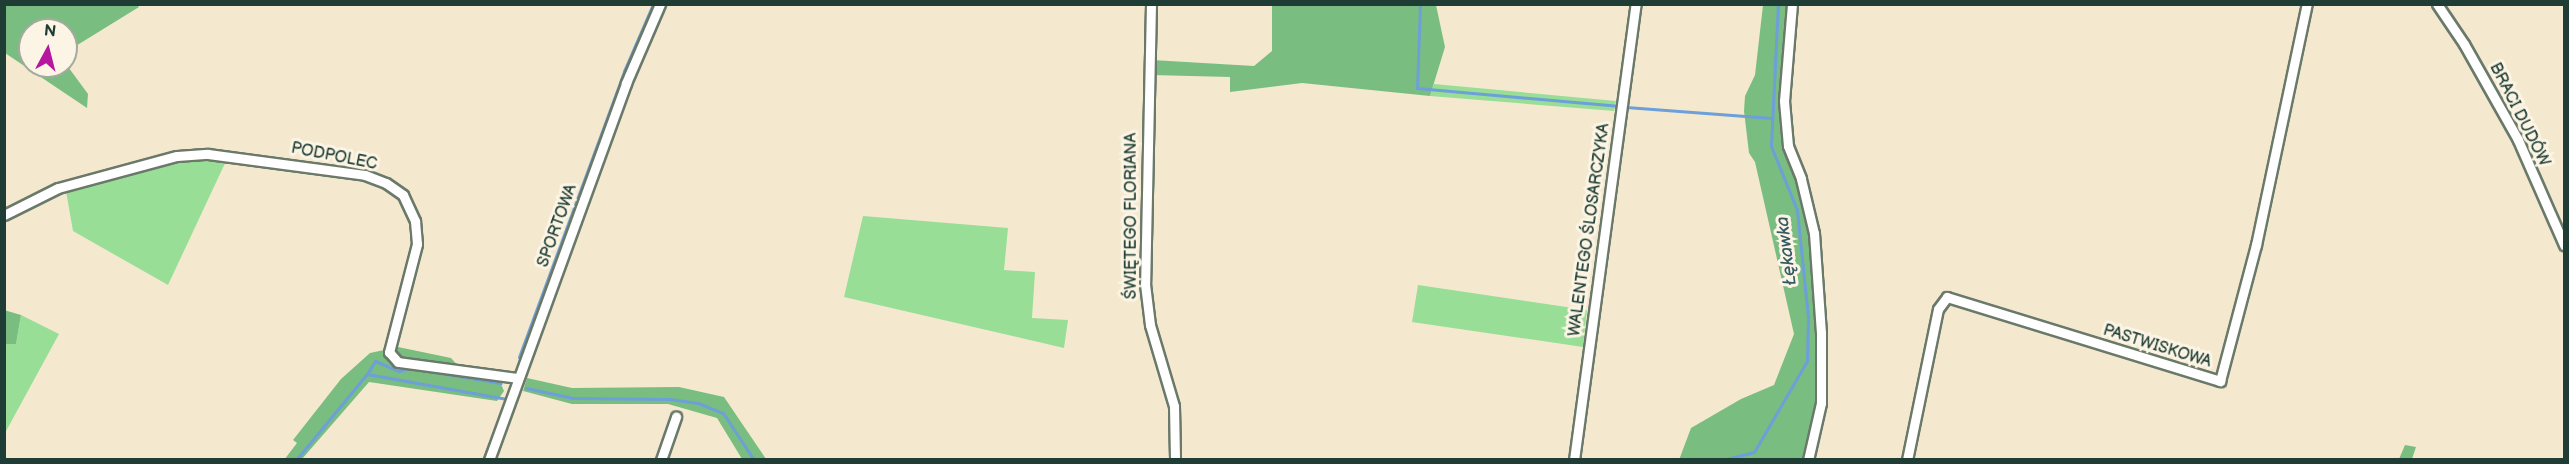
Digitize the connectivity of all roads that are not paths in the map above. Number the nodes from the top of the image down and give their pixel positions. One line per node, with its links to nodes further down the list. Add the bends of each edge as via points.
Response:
1 (660, 4): 9 (street, SPORTOWA, via 626,83)
2 (1151, 4): 13 (street, ŚWIĘTEGO FLORIANA, via 1145,284 1150,325 1174,406)
3 (1636, 4): 14 (street, WALENTEGO ŚLOSARCZYKA)
4 (1792, 4): 15 (street, via 1784,100 1788,146 1815,233 1821,333 1821,403)
5 (2307, 4): 16 (street, PASTWISKOWA, via 2256,245 2220,381 1947,297 1938,309)
6 (2437, 4): 8 (street, BRACI DUDÓW, via 2518,140)
7 (4, 215): 9 (street, PODPOLEC, via 58,188 177,156 208,154 365,175 403,195 415,221 415,254 389,352 398,362)
8 (2565, 245)
9 (518, 378): 11 (street, SPORTOWA)
10 (676, 417): 12 (street)
11 (489, 459)
12 (661, 459)
13 (1175, 459)
14 (1574, 459)
15 (1808, 459)
16 (1907, 459)

